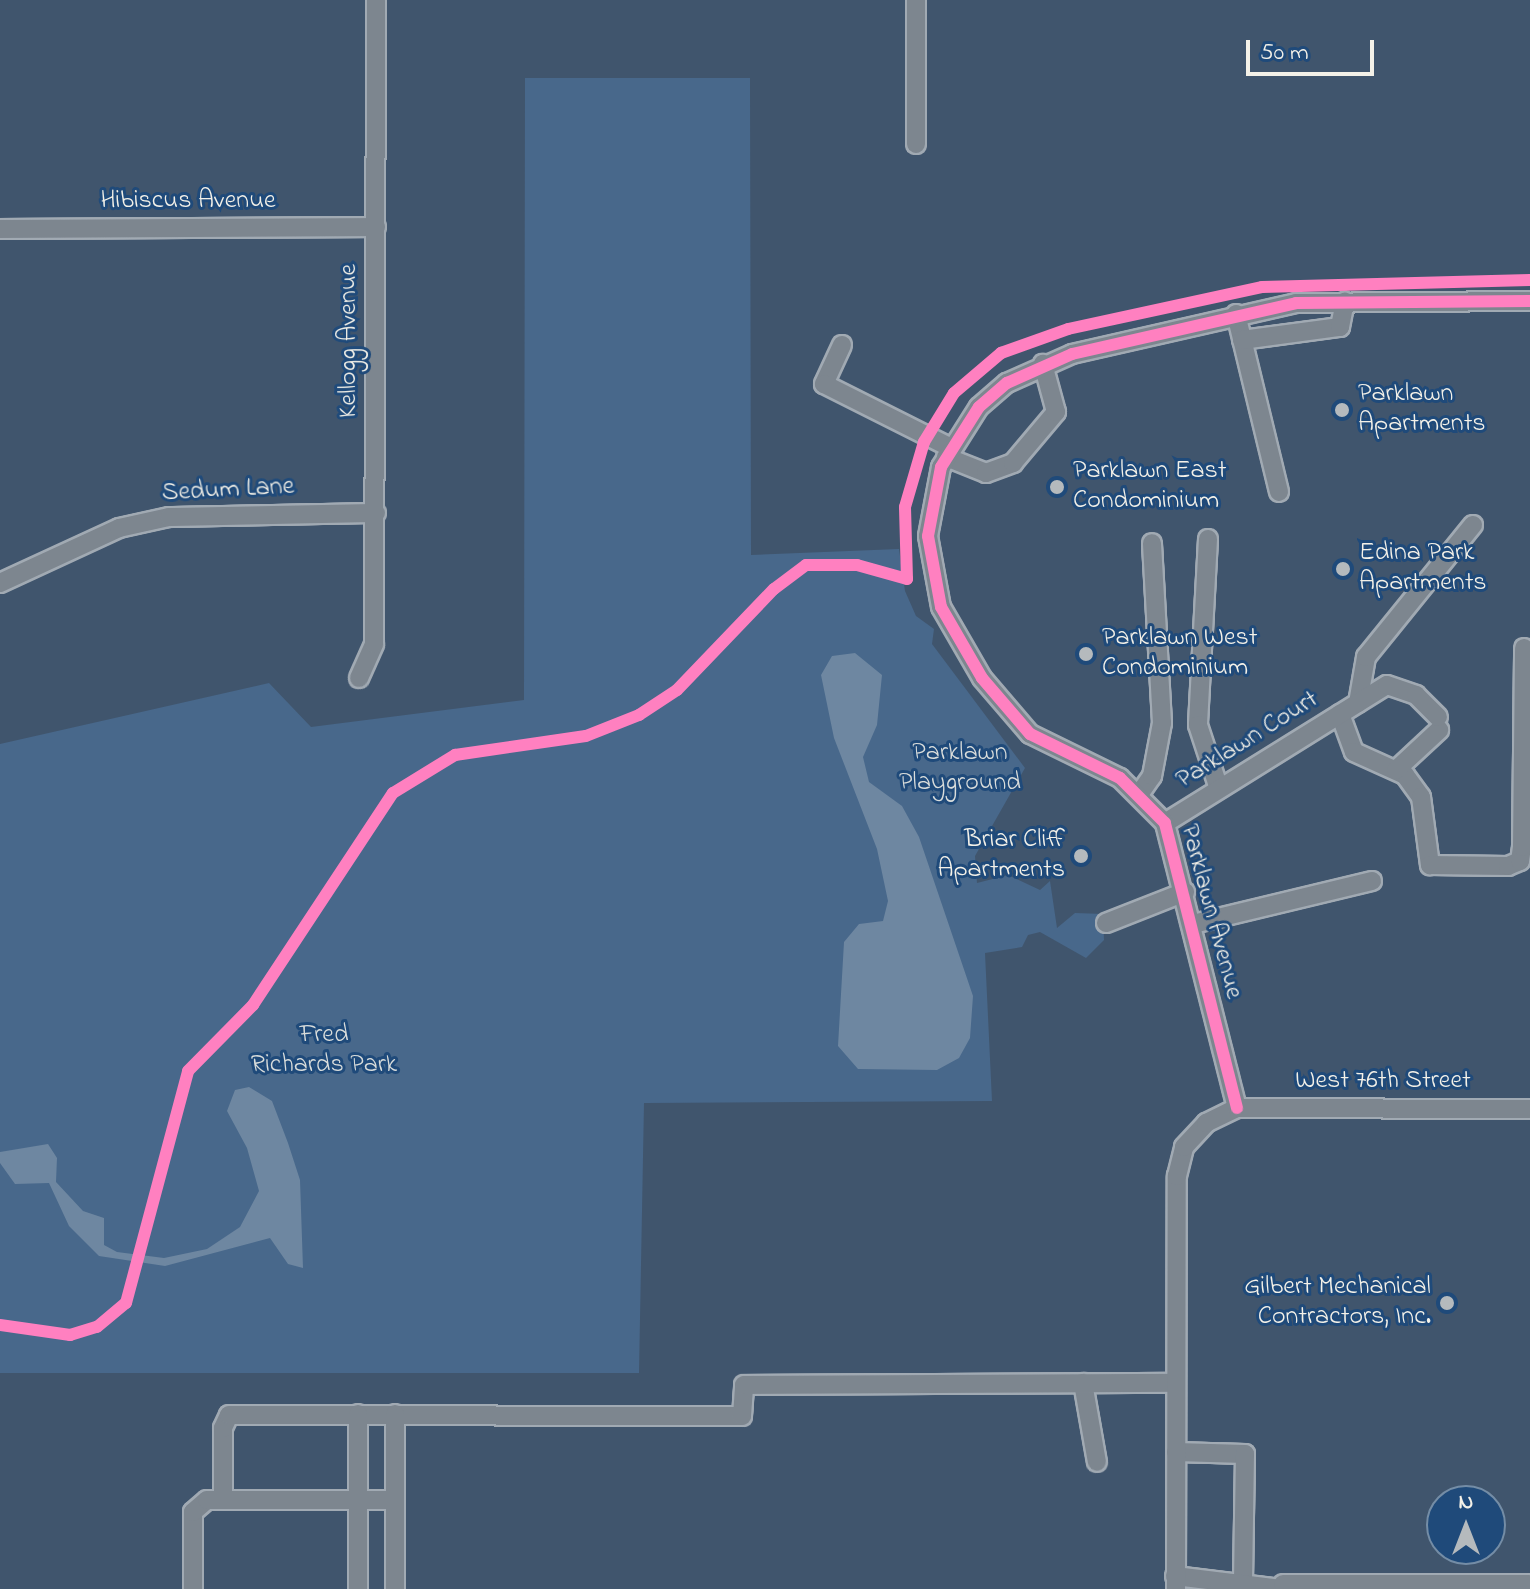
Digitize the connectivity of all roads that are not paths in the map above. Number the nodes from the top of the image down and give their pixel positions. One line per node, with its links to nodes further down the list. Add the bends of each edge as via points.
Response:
1 (376, 0): 4 (street, Kellogg Avenue)
2 (916, 0): 3 (street)
3 (916, 144)
4 (376, 227): 5 (street, Hibiscus Avenue); 14 (street, Kellogg Avenue)
5 (0, 229)
6 (1345, 301): 7 (street, Parklawn Avenue); 8 (street, Parklawn Avenue); 9 (street, via 1340,327)
7 (1530, 301)
8 (1236, 314): 9 (street); 11 (street, Parklawn Avenue)
9 (1242, 340): 13 (street)
10 (842, 345): 12 (street, via 824,384)
11 (1043, 364): 12 (street, Parklawn Avenue, via 979,407); 12 (street, via 1056,412 1013,463 986,473)
12 (948, 452): 25 (street, Parklawn Avenue, via 928,536 941,607 958,639 1030,734)
13 (1279, 492)
14 (376, 513): 18 (street, Sedum Lane, via 169,517 119,528); 20 (street, Kellogg Avenue, via 374,644)
15 (1473, 525): 21 (street, via 1366,657)
16 (1208, 539): 24 (street, via 1198,725)
17 (1152, 543): 25 (street, via 1162,723 1152,776)
18 (0, 583)
19 (1524, 648): 23 (street, via 1520,861 1430,865 1421,797)
20 (359, 678)
21 (1358, 703): 22 (street, Parklawn Court); 23 (street, via 1387,685 1401,686 1438,724)
22 (1340, 714): 23 (street, via 1354,752); 24 (street, Parklawn Court)
23 (1396, 770)
24 (1219, 789): 26 (street, Parklawn Court)
25 (1140, 793): 26 (street, Parklawn Avenue)
26 (1165, 823): 28 (street, Parklawn Avenue)
27 (1372, 881): 30 (street)
28 (1185, 892): 29 (street); 30 (street, Parklawn Avenue)
29 (1106, 923)
30 (1193, 924): 31 (street, Parklawn Avenue)
31 (1237, 1108): 32 (street, West 76th Street); 34 (street, via 1206,1123 1184,1147 1177,1176)
32 (1530, 1109)
33 (1083, 1383): 34 (street); 36 (street, via 744,1385 742,1416); 38 (street)
34 (1176, 1383): 37 (street)
35 (358, 1414): 36 (street); 39 (street, via 229,1415 223,1428); 40 (street)
36 (395, 1414): 41 (street)
37 (1176, 1452): 42 (street); 43 (street, via 1245,1454)
38 (1097, 1462)
39 (223, 1499): 40 (street); 46 (street, via 193,1512)
40 (358, 1500): 41 (street); 47 (street)
41 (395, 1500): 48 (street)
42 (1176, 1582): 43 (street)
43 (1243, 1583): 45 (street)
44 (1529, 1584): 45 (street)
45 (1283, 1587)
46 (193, 1589)
47 (358, 1589)
48 (395, 1589)

